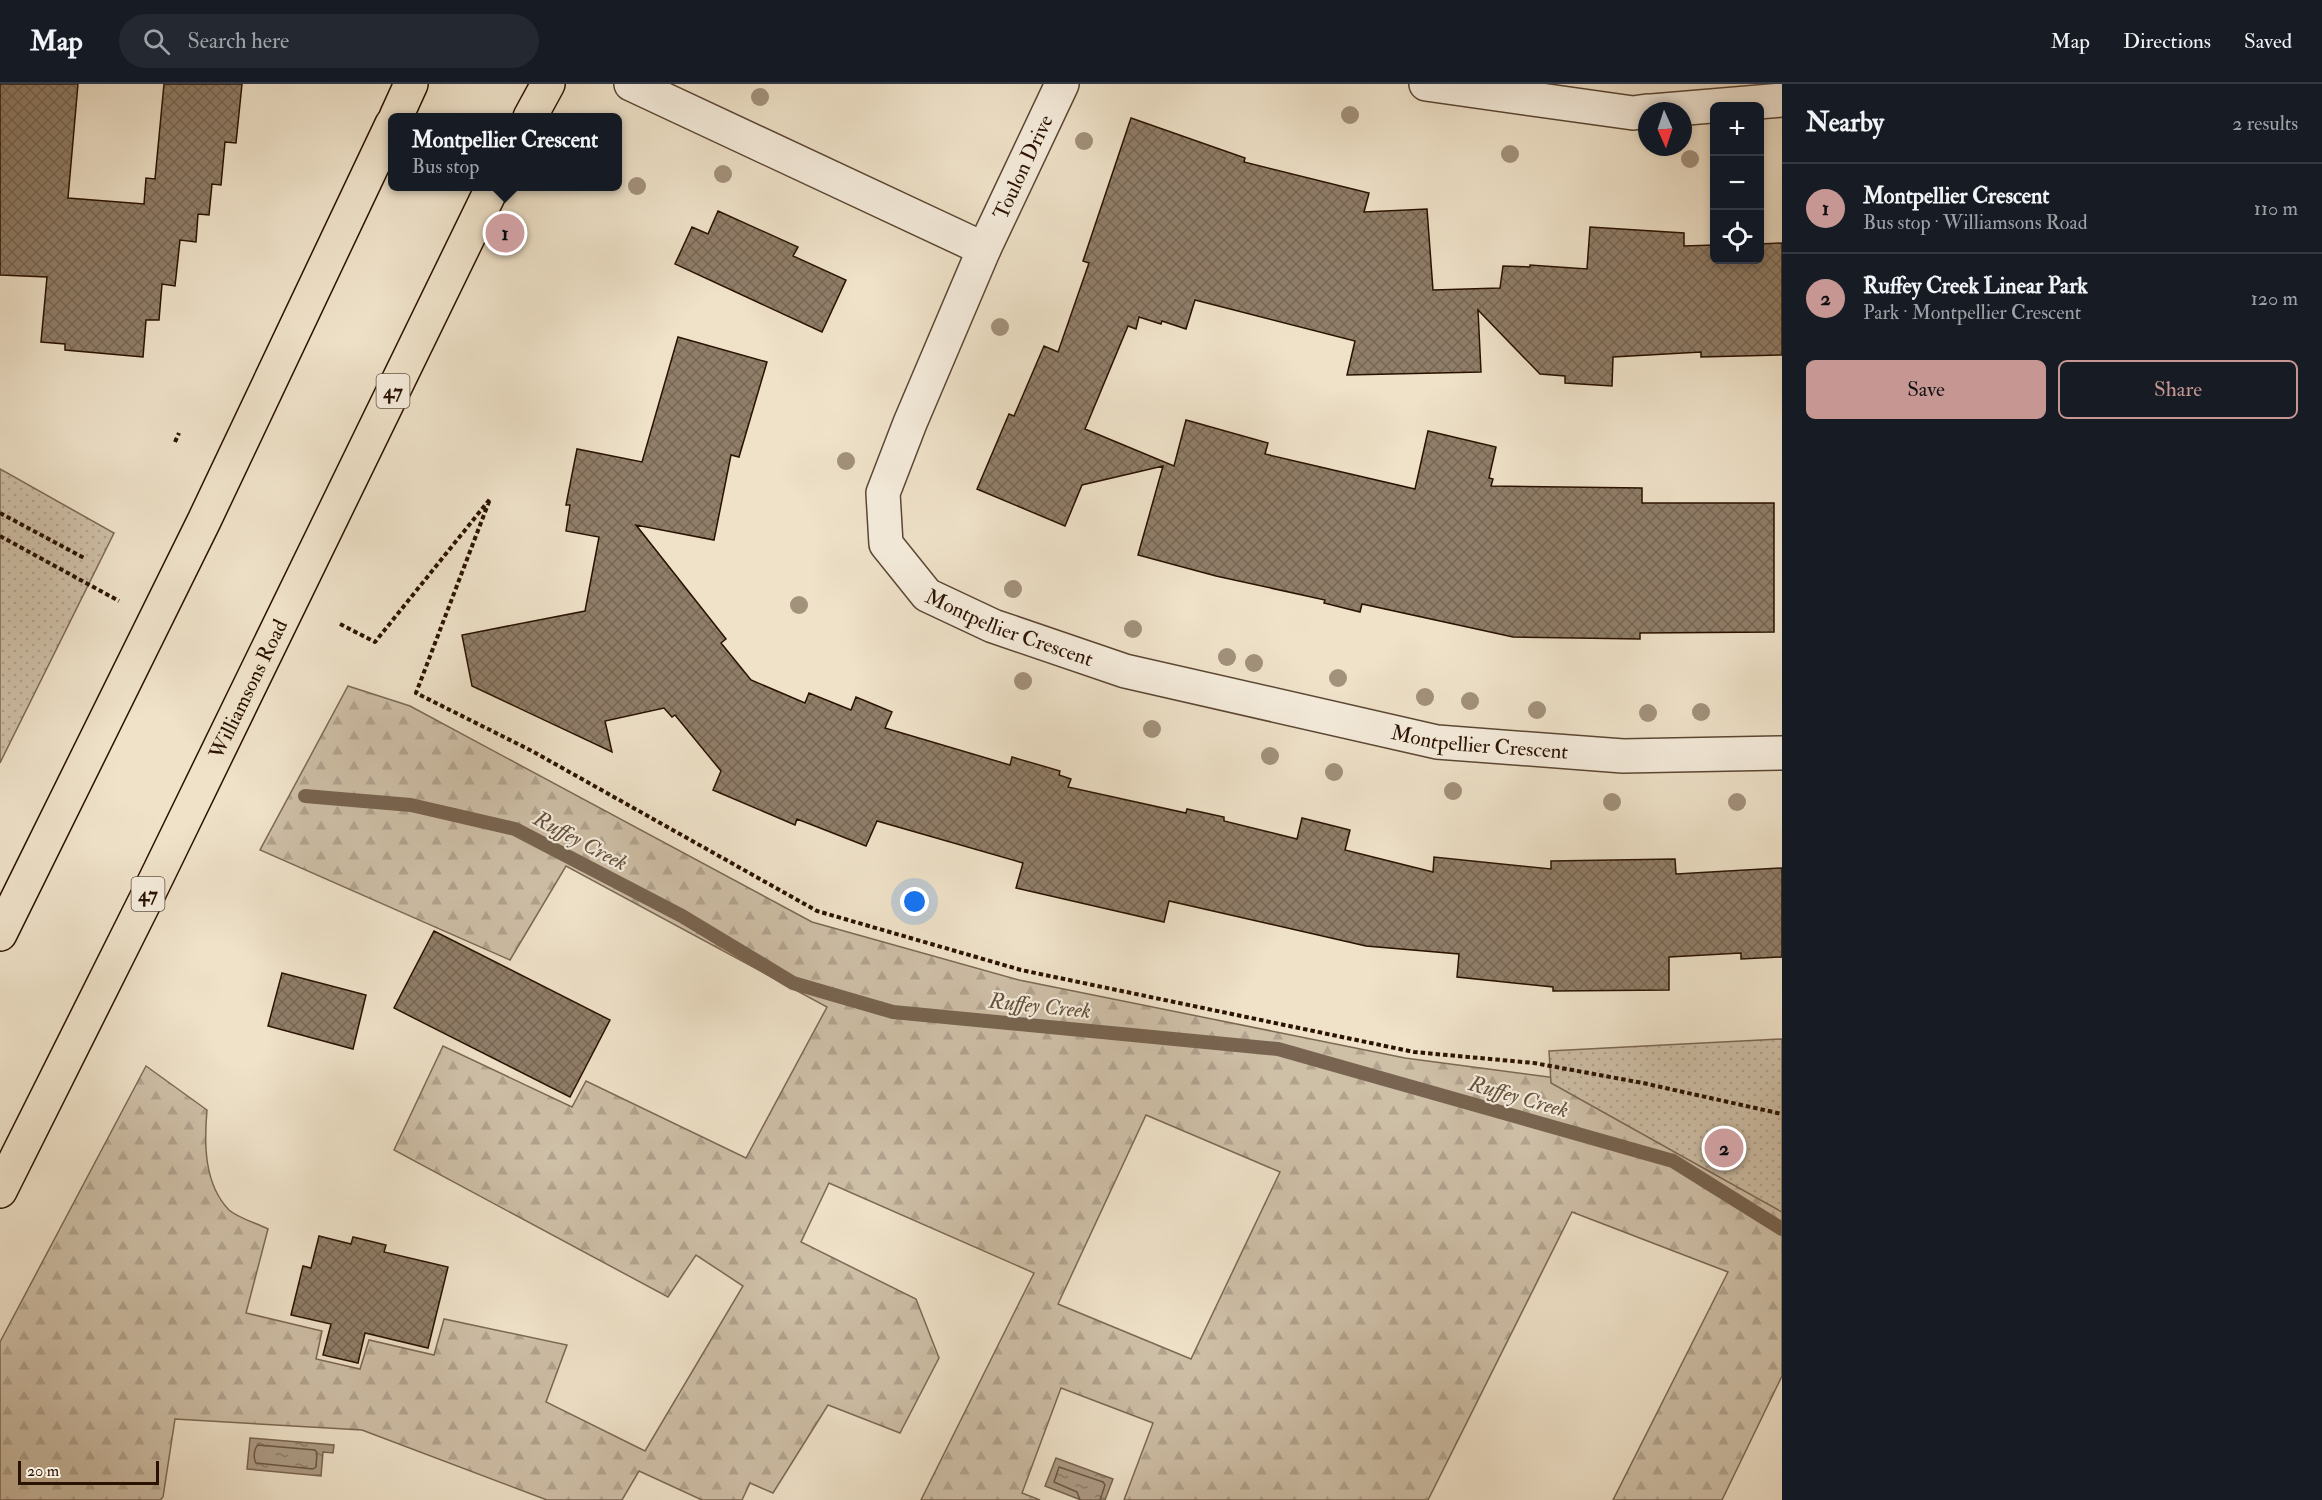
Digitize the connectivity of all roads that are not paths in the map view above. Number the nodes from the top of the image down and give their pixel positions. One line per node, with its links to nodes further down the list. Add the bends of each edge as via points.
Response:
1 (411, 84): 9 (main road)
2 (548, 84): 10 (main road)
3 (630, 84): 13 (street)
4 (1062, 84): 13 (street, Toulon Drive)
5 (1426, 84): 8 (street)
6 (1782, 100): 7 (street)
7 (1692, 108)
8 (1638, 112)
9 (398, 113)
10 (532, 113)
11 (388, 135): 15 (main road, via 204,521)
12 (491, 191): 16 (main road, Williamsons Road / 47)
13 (984, 249): 14 (street, Montpellier Crescent, via 883,493 886,544 927,595 993,626 1125,671 1437,742 1623,756)
14 (1782, 753)
15 (0, 934)
16 (0, 1191)

